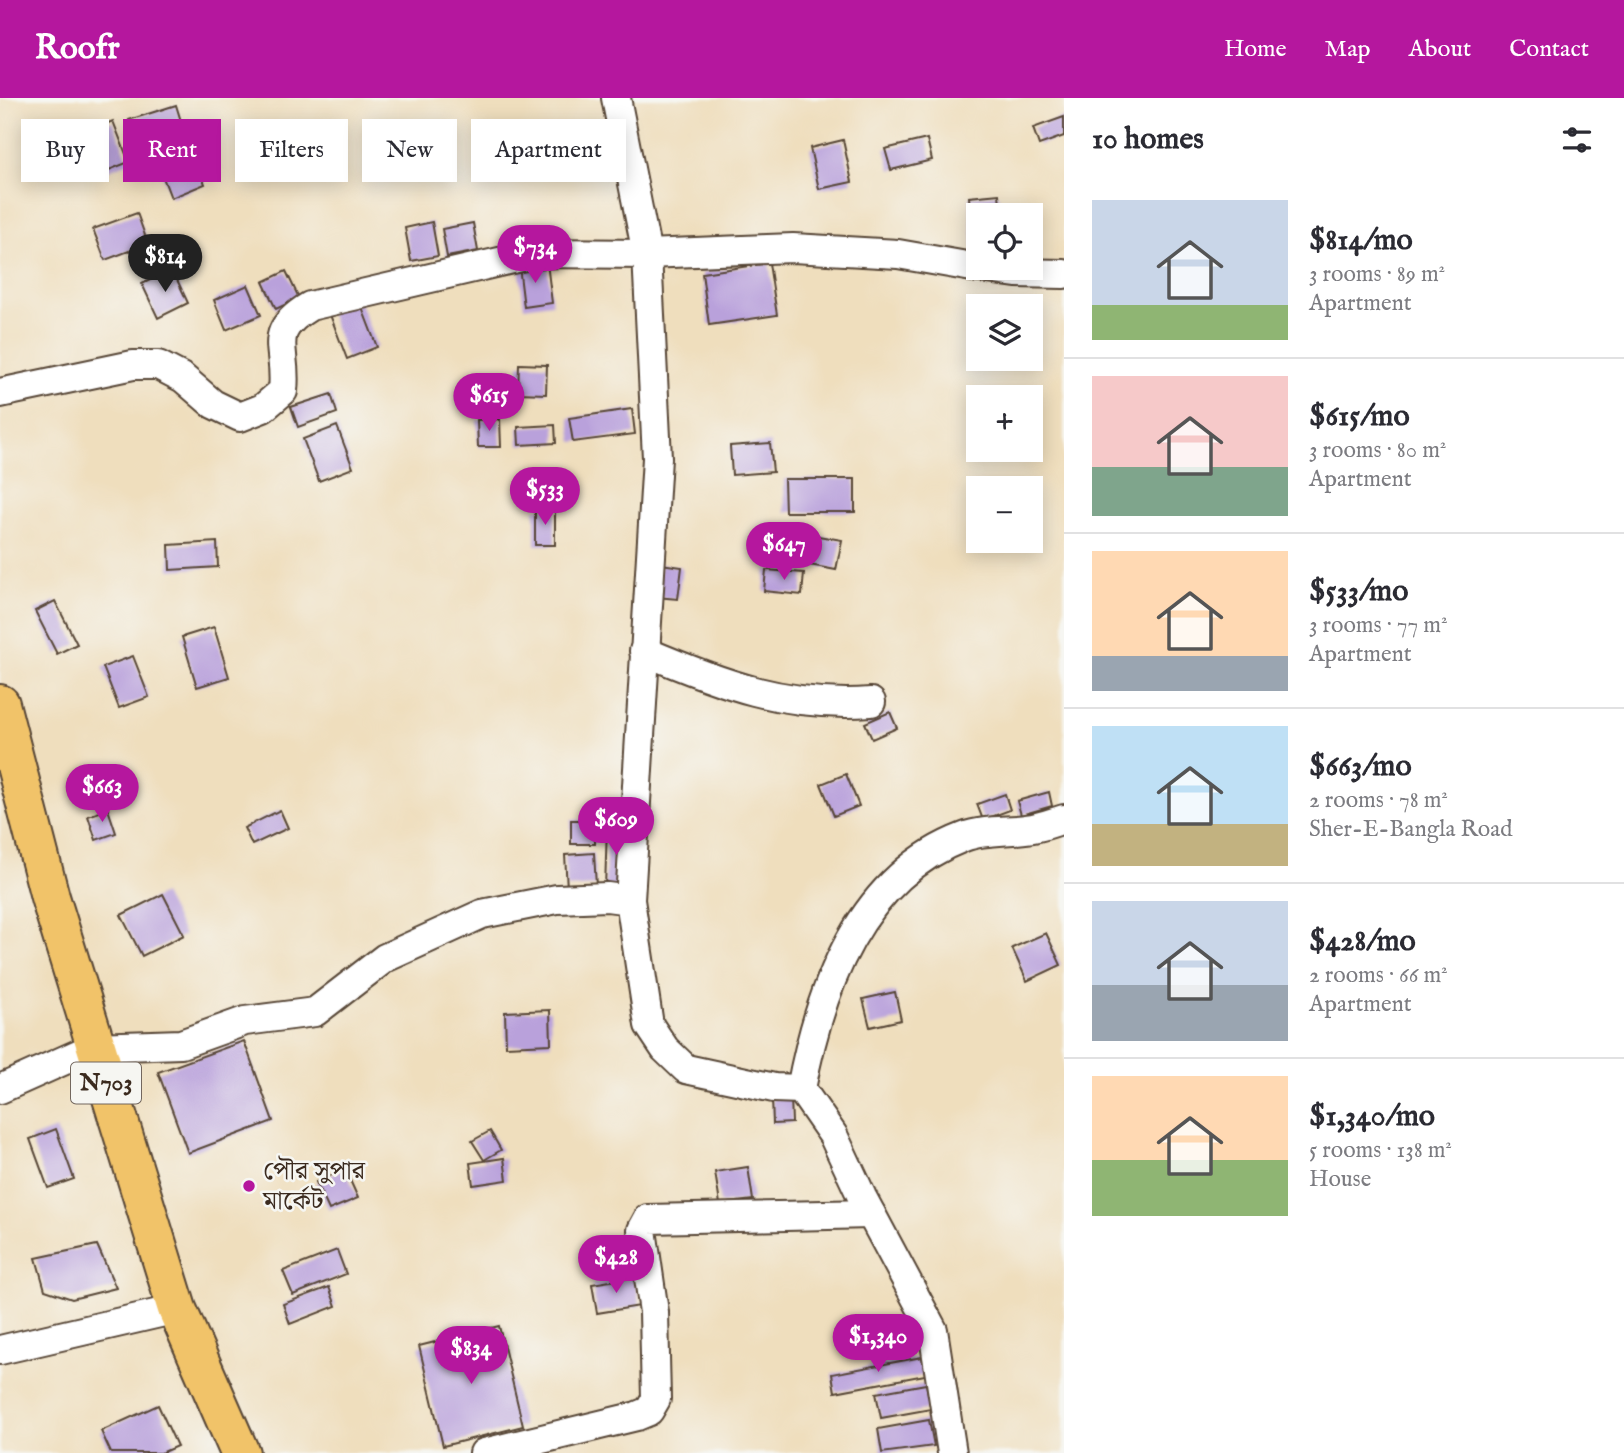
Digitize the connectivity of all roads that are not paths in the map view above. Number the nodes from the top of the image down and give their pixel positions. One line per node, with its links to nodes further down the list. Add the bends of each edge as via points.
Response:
1 (617, 98): 2 (street)
2 (647, 254): 3 (street, via 793,248 898,254); 6 (street, via 538,253 310,306 288,319 279,341 286,368 283,391 263,408 240,417 158,365 133,365); 7 (street, via 657,458)
3 (966, 266)
4 (1043, 274): 5 (street)
5 (1064, 274)
6 (0, 393)
7 (644, 651): 8 (street, via 713,681 776,698 835,704); 11 (street)
8 (871, 702)
9 (0, 704): 12 (highway, N703)
10 (1064, 819): 14 (street, via 1034,828 968,835 926,853 888,886 849,942 825,994)
11 (631, 900): 12 (street, via 557,900 482,914 385,958 315,1012 245,1021 181,1044); 14 (street, via 649,1026 664,1049 686,1069 774,1088)
12 (94, 1047): 13 (street); 16 (highway, N703)
13 (0, 1088)
14 (801, 1089): 15 (street, via 833,1135)
15 (871, 1214): 19 (street, via 648,1219 642,1230 654,1312 656,1399 649,1410); 20 (street, via 933,1330)
16 (177, 1309): 17 (street); 18 (highway, N703)
17 (0, 1350)
18 (240, 1453)
19 (484, 1453)
20 (953, 1453)

